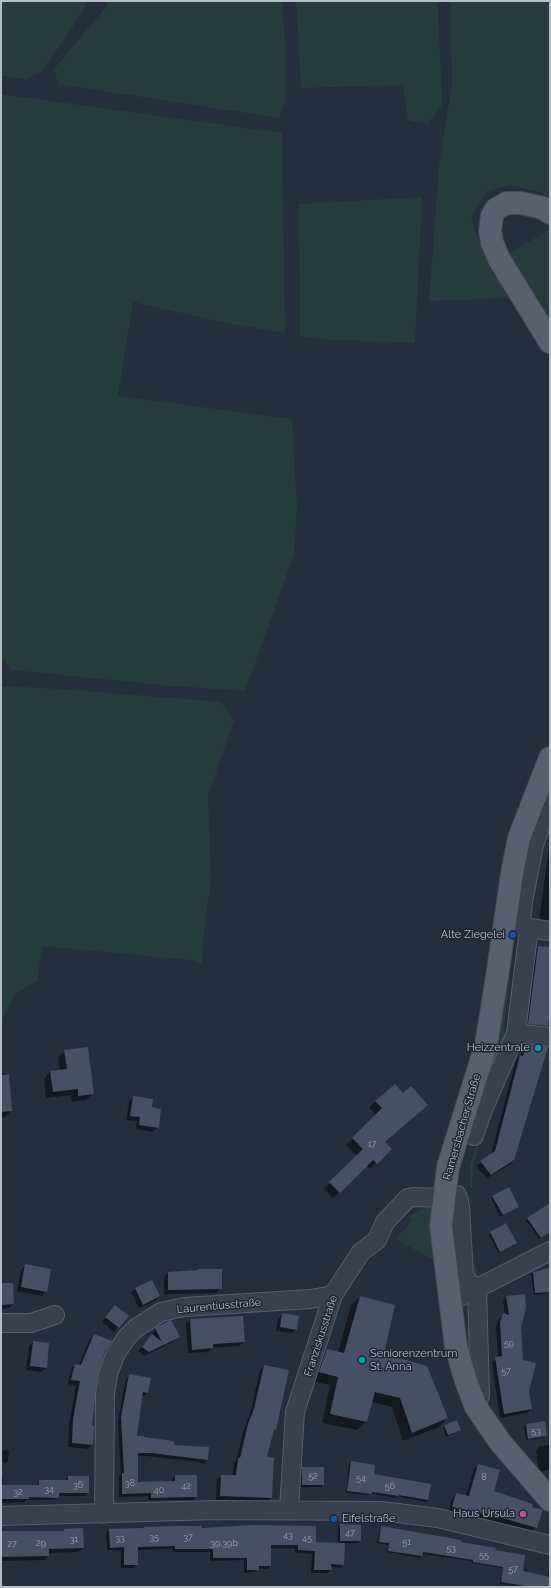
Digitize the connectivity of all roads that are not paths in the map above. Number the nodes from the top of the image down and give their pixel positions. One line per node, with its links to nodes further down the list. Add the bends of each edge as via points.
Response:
1 (550, 213): 2 (main road, via 543,208 507,203 496,209 490,230 499,260)
2 (550, 342)
3 (550, 758): 5 (main road, Ramersbacher Straße, via 519,838)
4 (550, 799): 6 (street, via 534,845 523,902 521,922)
5 (505, 925): 6 (street); 11 (main road, Ramersbacher Straße, via 486,1045 448,1167)
6 (529, 928): 7 (street); 8 (street)
7 (550, 930)
8 (516, 1033): 9 (street); 10 (street)
9 (550, 1037)
10 (474, 1136)
11 (450, 1196): 13 (street, via 460,1206 464,1275 468,1282); 14 (street, Franziskusstraße, via 408,1198 385,1222 377,1240 362,1252); 15 (main road, Ramersbacher Straße, via 441,1226)
12 (550, 1251): 13 (street)
13 (477, 1288): 15 (street); 18 (street, via 480,1396)
14 (333, 1294): 20 (street, Franziskusstraße, via 295,1412); 21 (street, Laurentiusstraße, via 311,1299 184,1307 161,1312 136,1328 115,1355 108,1374 105,1395)
15 (450, 1299): 18 (main road, Ramersbacher Straße, via 456,1347)
16 (55, 1315): 17 (street, via 31,1323)
17 (1, 1323)
18 (476, 1407): 19 (main road, Ramersbacher Straße, via 500,1442)
19 (550, 1500)
20 (289, 1510): 21 (street); 23 (street, via 381,1511 438,1518)
21 (104, 1514): 22 (street)
22 (1, 1516)
23 (550, 1545)

